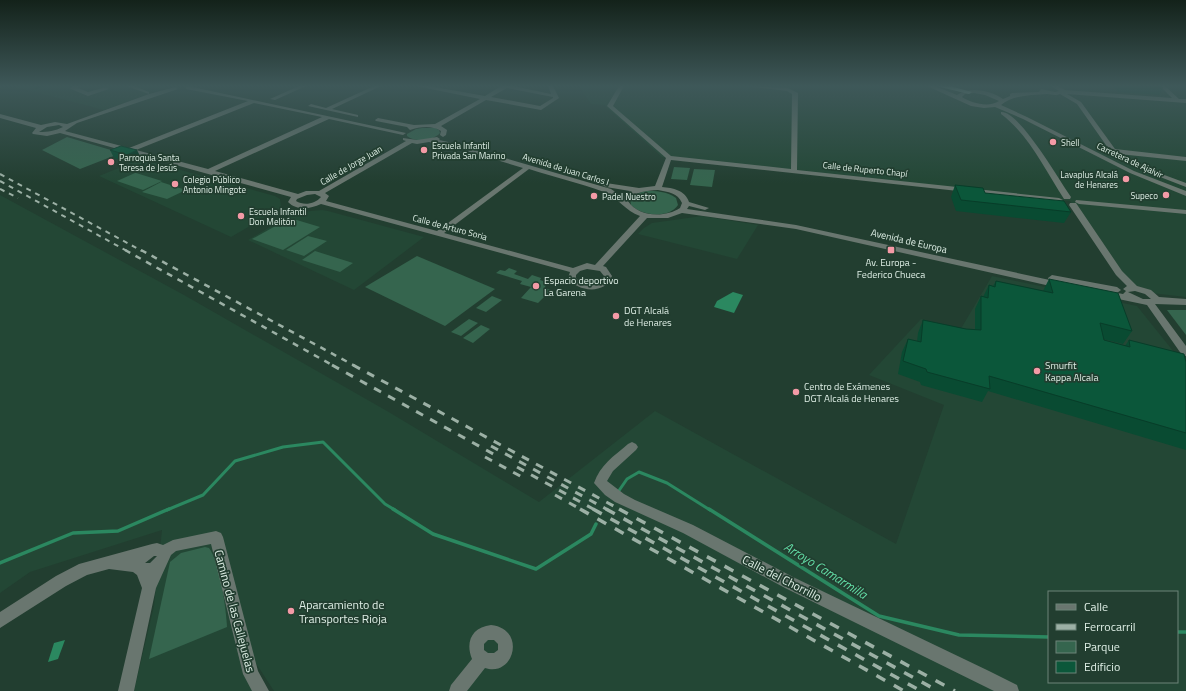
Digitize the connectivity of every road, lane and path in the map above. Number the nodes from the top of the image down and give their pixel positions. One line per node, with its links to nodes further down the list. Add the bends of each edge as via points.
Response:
1 (8, 118): 18 (street)
2 (77, 118): 15 (street)
3 (86, 118): 16 (street)
4 (210, 118): 28 (street)
5 (325, 118): 34 (street)
6 (334, 118): 23 (street)
7 (450, 118): 17 (street)
8 (624, 118): 31 (street)
9 (795, 118): 35 (street)
10 (1002, 118): 25 (street)
11 (1012, 118): 20 (street)
12 (1025, 118): 21 (street, Carretera de Ajalvir)
13 (1090, 118): 29 (street)
14 (372, 119): 19 (street)
15 (59, 124): 16 (street); 18 (street)
16 (68, 126): 22 (street)
17 (436, 126): 19 (street); 24 (street, via 444,130)
18 (41, 127): 22 (street, via 35,133)
19 (415, 127): 23 (street)
20 (1018, 127): 21 (street, via 1028,125); 25 (street)
21 (1047, 129): 30 (street, Carretera de Ajalvir)
22 (60, 131): 28 (street)
23 (403, 133): 26 (street, via 403,138)
24 (444, 135): 27 (street); 38 (street, Avenida de Juan Carlos I, via 456,141 613,187)
25 (1028, 139): 42 (street)
26 (410, 141): 27 (street, Avenida de Juan Carlos I); 39 (street, Calle de Jorge Juan)
27 (431, 141): 33 (street, Avenida de Juan Carlos I, via 451,144)
28 (130, 150): 34 (street)
29 (1114, 152): 30 (street); 32 (street); 36 (street, via 1157,174)
30 (1097, 154): 40 (street, Carretera de Ajalvir)
31 (669, 158): 35 (street, Calle de Ruperto Chapí); 37 (street)
32 (1186, 159)
33 (528, 167): 44 (street, Avenida de Juan Carlos I, via 608,191); 51 (street)
34 (210, 171): 41 (street)
35 (794, 171): 43 (street, Calle de Ruperto Chapí)
36 (1186, 185)
37 (658, 188): 38 (street, Avenida de Juan Carlos I); 46 (street, via 680,195)
38 (638, 190): 44 (street, via 626,196)
39 (320, 193): 41 (street, via 306,192); 45 (street, via 325,196)
40 (1186, 194)
41 (297, 196): 45 (street, via 292,200 297,206 312,206)
42 (1067, 197): 43 (street, via 1060,197); 47 (street)
43 (1059, 200): 47 (street, via 1064,203)
44 (624, 201): 50 (street, Avenida de Juan Carlos I, via 630,210)
45 (321, 202): 51 (street, Calle de Arturo Soria)
46 (686, 203): 48 (street); 54 (street, Avenida de Europa, via 825,228 1091,286)
47 (1076, 203): 49 (street); 54 (street)
48 (681, 211): 50 (street, via 664,217); 54 (street, Avenida de Europa, via 796,227 1062,286)
49 (1186, 212)
50 (644, 216): 52 (street)
51 (438, 234): 53 (street, Calle de Arturo Soria)
52 (598, 267): 53 (street, via 582,267); 53 (street, via 606,272 607,279 600,285 577,284 572,278)
53 (574, 272)
54 (1130, 292): 56 (street)
55 (1186, 297): 56 (street)
56 (1152, 299): 57 (street); 58 (street)
57 (1186, 302)
58 (1186, 353)
59 (632, 447): 69 (street, Calle del Chorrillo, via 601,477 600,483 608,492 686,528 790,583)
60 (158, 555): 61 (street); 62 (street, via 141,557 138,564); 63 (street); 67 (street, Camino de las Callejuelas, via 173,546 216,536 251,674)
61 (109, 563): 62 (street); 64 (street, via 84,569 61,581)
62 (140, 568): 63 (street)
63 (149, 588): 66 (street)
64 (0, 621)
65 (482, 659): 68 (street)
66 (126, 691)
67 (261, 691)
68 (457, 691)
69 (1011, 691)

